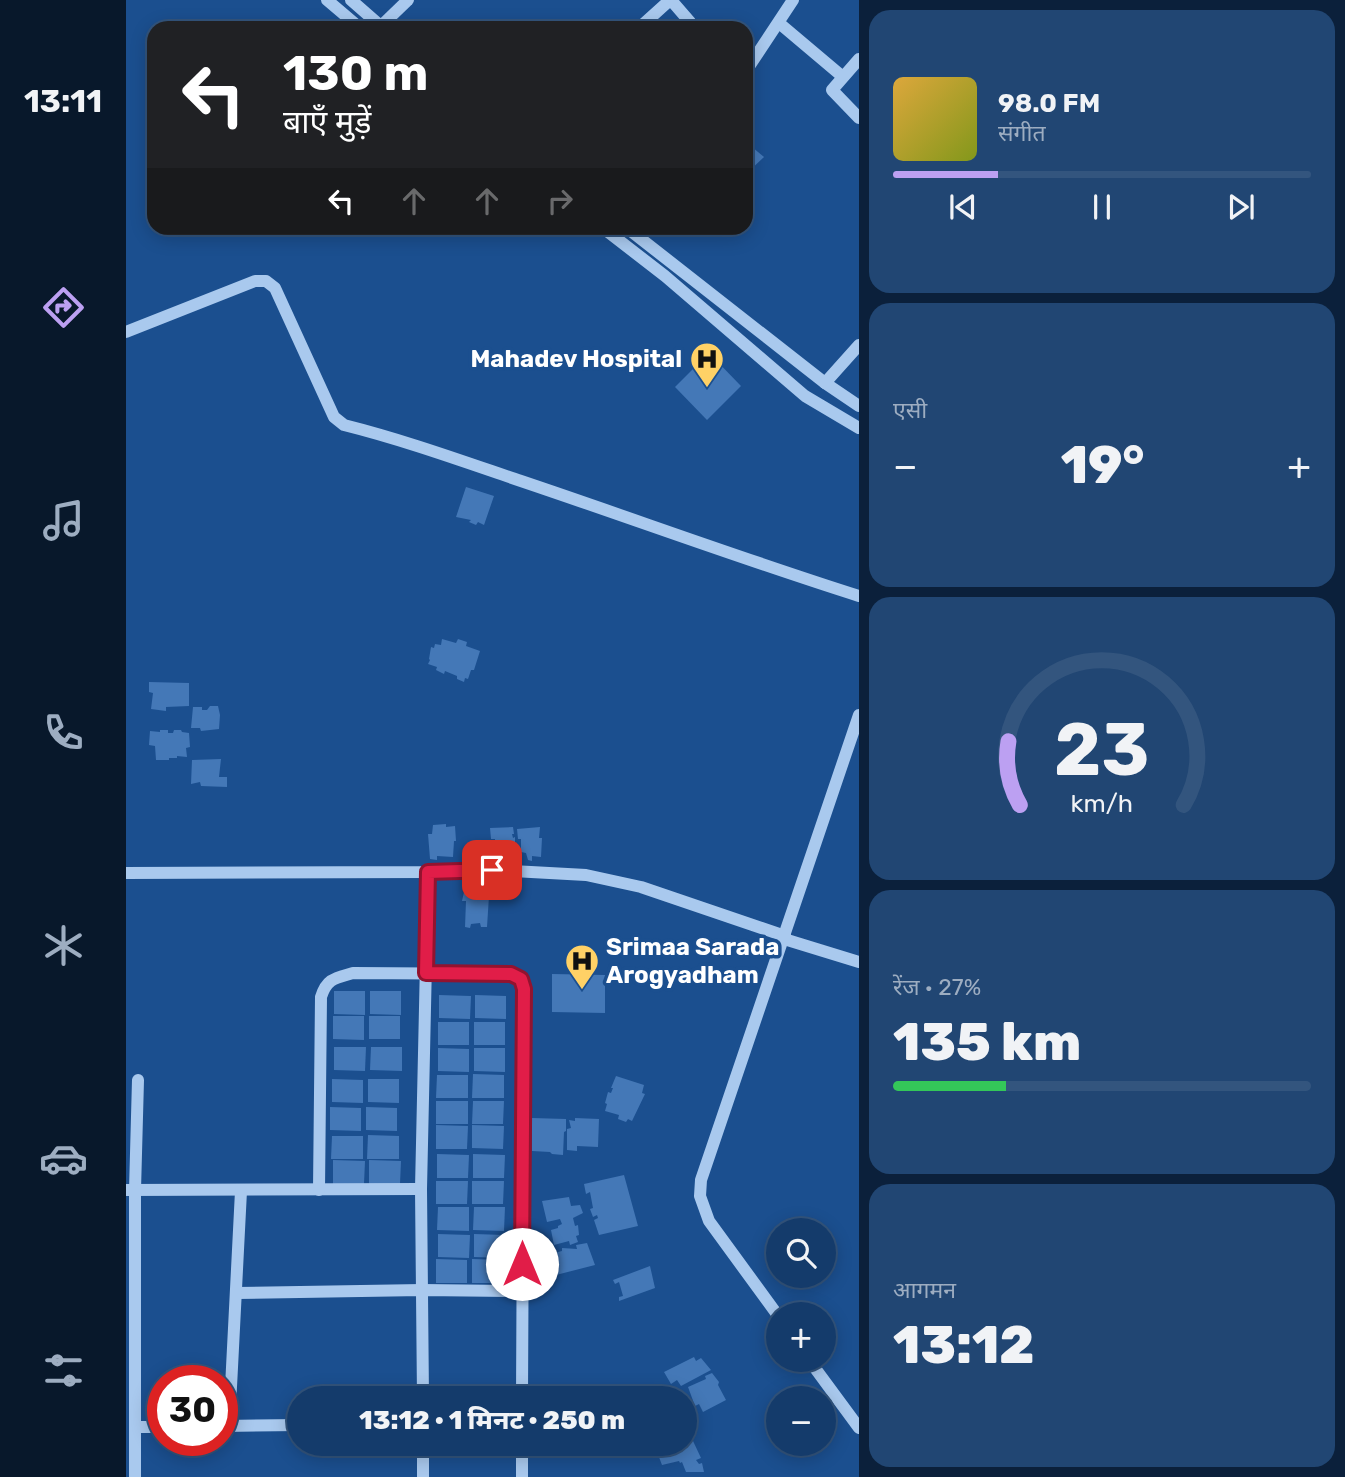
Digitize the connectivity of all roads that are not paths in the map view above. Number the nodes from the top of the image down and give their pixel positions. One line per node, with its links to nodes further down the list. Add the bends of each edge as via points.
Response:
1 (327, 0): 6 (street)
2 (351, 0): 7 (street)
3 (408, 0): 8 (street)
4 (670, 0): 9 (street); 10 (street)
5 (793, 0): 11 (street)
6 (352, 21)
7 (375, 21)
8 (388, 21)
9 (647, 21)
10 (689, 21)
11 (779, 23): 13 (street); 14 (street)
12 (859, 59): 14 (street)
13 (753, 61)
14 (843, 77): 15 (street, via 832,90)
15 (859, 118)
16 (612, 235): 22 (street, via 805,396)
17 (640, 235): 20 (street)
18 (126, 332): 23 (street, via 255,281 266,281 275,288 334,417 344,425 425,448)
19 (859, 345): 20 (street)
20 (825, 383): 21 (street)
21 (859, 406)
22 (859, 428)
23 (859, 596)
24 (859, 715): 27 (street)
25 (428, 872): 26 (street); 27 (street, via 586,875 641,887); 29 (street)
26 (126, 873)
27 (784, 938): 28 (street); 38 (street, via 701,1180 700,1196 709,1221)
28 (859, 962)
29 (426, 973): 31 (street); 33 (street, via 353,973 325,986 321,997); 36 (street, via 511,974 521,979)
30 (138, 1080): 32 (street)
31 (421, 1189): 33 (street); 35 (street)
32 (130, 1190): 34 (street); 45 (street)
33 (319, 1190): 34 (street)
34 (241, 1191): 37 (street)
35 (422, 1290): 36 (street); 37 (street); 41 (street)
36 (522, 1291): 42 (street)
37 (236, 1293): 39 (street)
38 (768, 1302)
39 (230, 1365)
40 (819, 1372): 47 (street)
41 (423, 1386)
42 (522, 1386)
43 (287, 1425): 44 (street)
44 (238, 1426)
45 (135, 1427): 46 (street); 50 (street)
46 (147, 1427)
47 (859, 1428)
48 (423, 1456): 51 (street)
49 (522, 1456): 52 (street)
50 (135, 1477)
51 (423, 1477)
52 (522, 1477)

